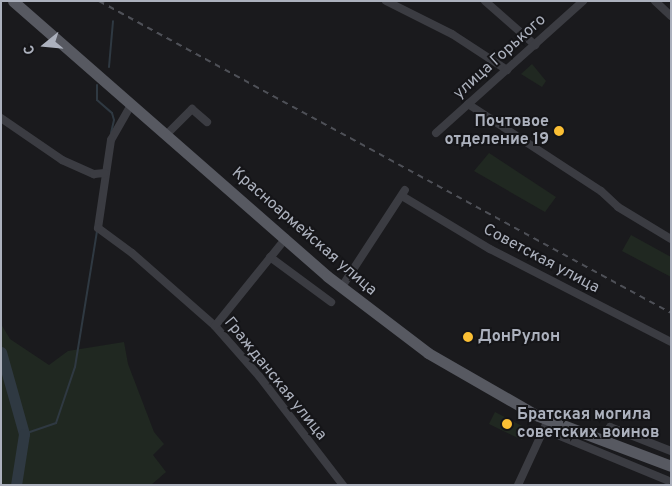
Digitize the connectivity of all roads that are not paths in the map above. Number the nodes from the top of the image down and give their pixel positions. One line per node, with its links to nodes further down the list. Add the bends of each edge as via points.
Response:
1 (13, 1): 10 (main road, Красноармейская улица)
2 (386, 1): 8 (street, via 452,34)
3 (485, 1): 7 (street)
4 (583, 1): 7 (street, улица Горького)
5 (655, 1): 6 (street)
6 (671, 16)
7 (535, 45): 8 (street, улица Горького)
8 (507, 70): 9 (street, улица Горького)
9 (468, 104): 13 (street, улица Горького); 17 (street, via 601,191 618,207)
10 (131, 105): 14 (main road, Красноармейская улица); 15 (street, via 111,140)
11 (1, 118): 15 (street, via 62,160 94,174)
12 (207, 122): 14 (street, via 192,109)
13 (436, 133)
14 (166, 135): 16 (main road, Красноармейская улица)
15 (105, 173): 21 (street, Гражданская улица, via 98,228 136,256)
16 (286, 238): 18 (street); 19 (main road, Красноармейская улица)
17 (671, 239)
18 (270, 256): 20 (street); 21 (street)
19 (341, 288): 22 (street, Советская улица, via 404,193 490,249); 23 (main road, Красноармейская улица, via 428,353)
20 (331, 302)
21 (215, 326): 30 (street, Гражданская улица, via 259,376)
22 (671, 342)
23 (548, 420): 25 (main road, Красноармейская улица); 29 (street)
24 (560, 436): 28 (street)
25 (604, 440): 26 (street, via 610,427); 27 (main road, Красноармейская улица)
26 (671, 451)
27 (671, 466)
28 (666, 482)
29 (521, 484)
30 (343, 485)

